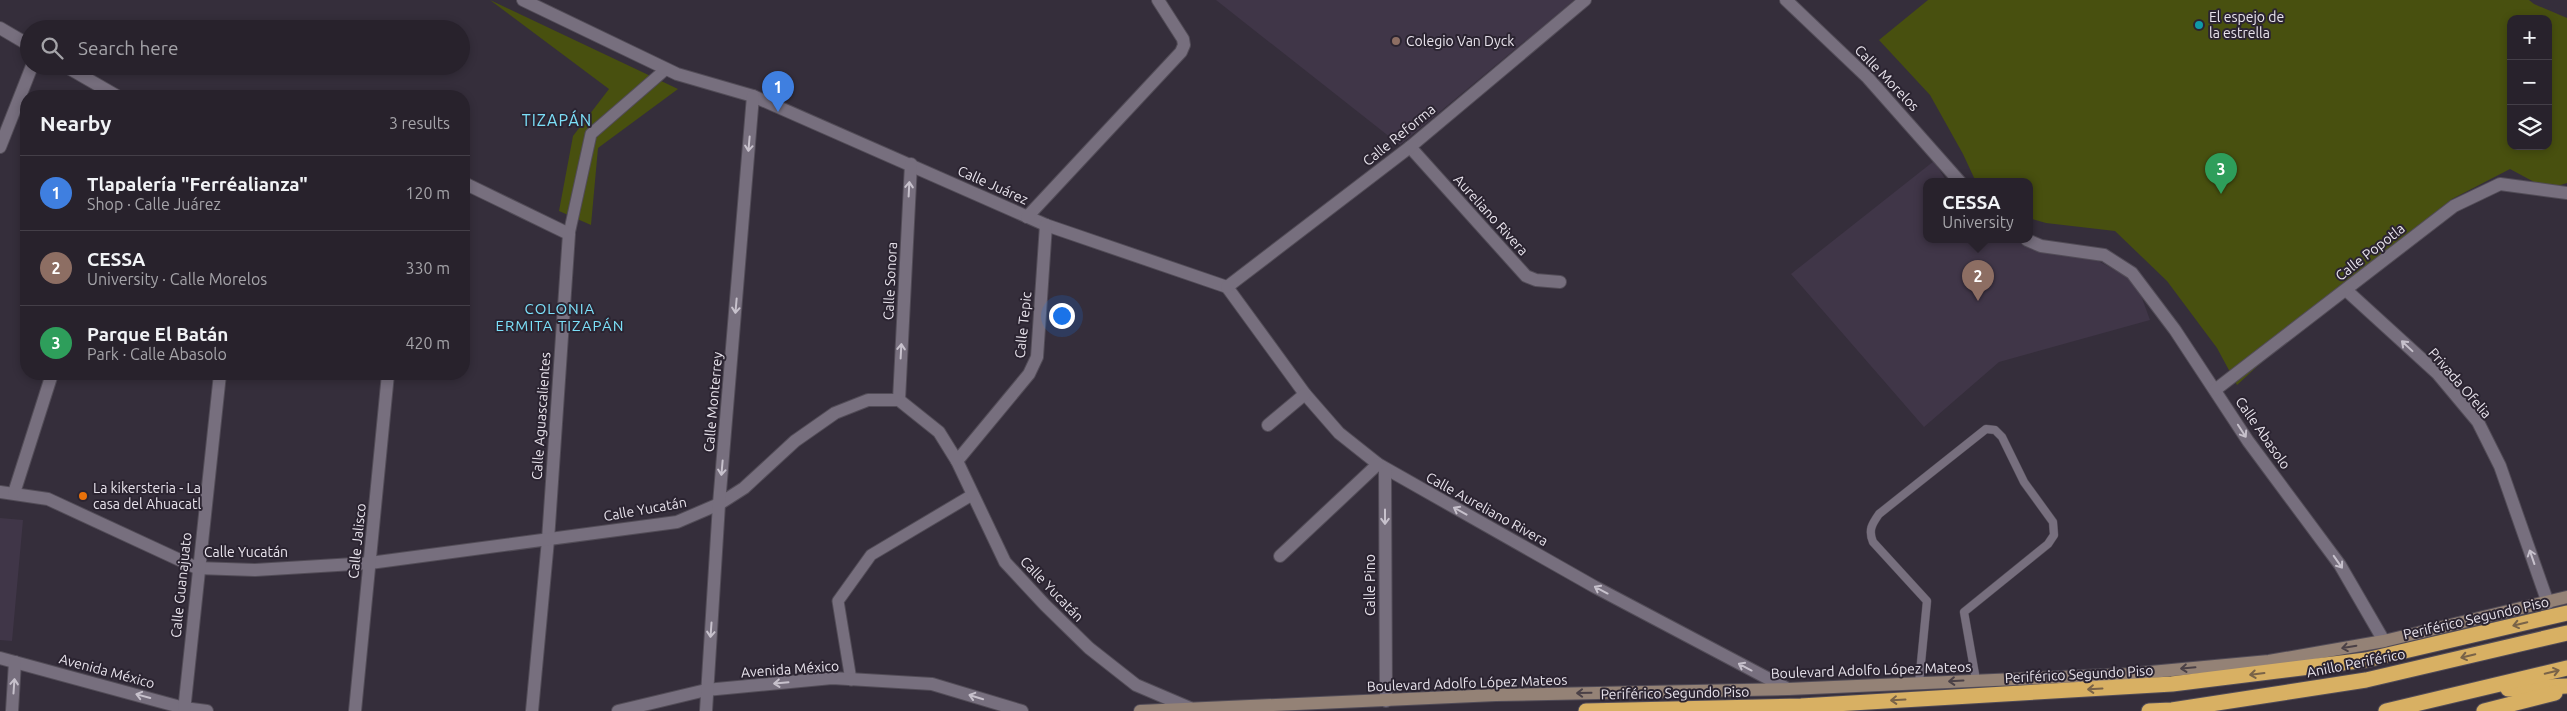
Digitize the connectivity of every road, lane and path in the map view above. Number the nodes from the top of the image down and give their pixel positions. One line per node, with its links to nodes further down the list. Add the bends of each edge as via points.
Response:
1 (523, 0): 5 (street, Calle Juárez)
2 (1158, 0): 21 (street, via 1183,39 1181,52)
3 (1585, 0): 16 (street, Calle Reforma)
4 (1786, 0): 18 (street, Calle Morelos, via 1868,78)
5 (543, 3): 8 (street, Calle Juárez)
6 (0, 28): 7 (street)
7 (20, 40)
8 (666, 69): 14 (street, Calle Juárez); 23 (street, Calle Aguascalientes, via 591,134)
9 (28, 75): 11 (street)
10 (81, 75): 12 (street)
11 (23, 90)
12 (107, 90)
13 (20, 96): 15 (street)
14 (753, 96): 17 (street, Calle Juárez); 40 (street, Calle Monterrey, one-way to 40)
15 (0, 147)
16 (1410, 148): 25 (street, Aureliano Rivera, via 1526,276); 26 (street, Calle Reforma)
17 (910, 164): 21 (street, Calle Juárez); 33 (street, Calle Sonora, one-way to 17)
18 (1956, 178)
19 (470, 186): 23 (street)
20 (2565, 190): 27 (street, Calle Popotla, via 2500,184 2454,206)
21 (1027, 217): 22 (street, Calle Juárez)
22 (1046, 226): 26 (street, Calle Juárez); 35 (street, Calle Tepic, via 1037,358 1029,374)
23 (569, 234): 41 (street, Calle Aguascalientes)
24 (2033, 243): 31 (street, Calle Abasolo, via 2104,255 2132,273)
25 (1560, 282)
26 (1227, 287): 32 (street, Calle Aureliano Rivera)
27 (2346, 290): 31 (street, Calle Popotla); 46 (street, Privada Ofelia, one-way to 27, via 2500,466 2478,422 2436,373)
28 (50, 380): 38 (street)
29 (219, 380): 44 (street, Calle Guanajuato)
30 (387, 380): 43 (street, Calle Jalisco)
31 (2215, 390): 51 (street, Calle Abasolo, one-way to 51, via 2340,565)
32 (1305, 394): 34 (street); 36 (street, Calle Aureliano Rivera, via 1338,433)
33 (899, 400): 35 (street, Calle Yucatán, via 939,432); 40 (street, Calle Yucatán, via 868,400 835,413 795,441 762,473)
34 (1268, 425)
35 (957, 461): 39 (street, Calle Yucatán)
36 (1381, 466): 42 (street); 59 (street, Calle Aureliano Rivera, one-way to 36, via 1595,587); 62 (street, Calle Pino, one-way to 62)
37 (0, 492): 38 (street, Calle Yucatán)
38 (14, 493): 44 (street, Calle Yucatán, via 48,499)
39 (972, 495): 55 (street, via 872,555 838,601); 63 (street, Calle Yucatán, via 1005,562 1045,606 1089,648 1136,684)
40 (719, 504): 41 (street, Calle Yucatán, via 677,522); 60 (street, Calle Monterrey, one-way to 60)
41 (548, 540): 43 (street, Calle Yucatán); 68 (street, Calle Aguascalientes)
42 (1280, 556)
43 (370, 563): 44 (street, Calle Yucatán, via 255,570); 67 (street, Calle Jalisco)
44 (197, 568): 64 (street, Calle Guanajuato)
45 (2567, 597): 46 (main road, Boulevard Adolfo López Mateos)
46 (2548, 603): 51 (main road, Boulevard Adolfo López Mateos)
47 (2567, 613): 73 (highway, Periférico Segundo Piso, one-way to 73, via 2366,660 2172,684 1801,706)
48 (2567, 629): 50 (highway)
49 (2567, 633): 50 (highway, Anillo Periférico)
50 (2551, 637): 74 (highway, Anillo Periférico, one-way to 74, via 2366,680)
51 (2384, 641): 56 (main road, Boulevard Adolfo López Mateos, one-way to 56, via 2268,661 2128,674)
52 (0, 658): 53 (street, Avenida México)
53 (16, 662): 64 (street, Avenida México, one-way to 53); 65 (street, one-way to 53)
54 (2567, 668): 61 (highway, one-way to 54)
55 (851, 680): 60 (street, Avenida México, one-way to 60, via 832,678); 71 (street, Avenida México, one-way to 55, via 932,684)
56 (1976, 680): 57 (main road, Boulevard Adolfo López Mateos, one-way to 57); 57 (lane, via 1964,612 2048,544 2054,535 2053,522 2024,482 2002,437 1995,430 1986,429 1879,514 1872,524 1873,542 1927,600)
57 (1919, 683): 59 (main road, Boulevard Adolfo López Mateos)
58 (2567, 688): 61 (highway); 76 (highway)
59 (1788, 689): 62 (main road, Boulevard Adolfo López Mateos, one-way to 62, via 1496,695)
60 (706, 690): 69 (street, Avenida México); 70 (street, Calle Monterrey)
61 (2469, 691): 75 (highway)
62 (1386, 701): 63 (main road, Boulevard Adolfo López Mateos)
63 (1190, 708): 72 (main road, Boulevard Adolfo López Mateos)
64 (184, 709): 66 (street, Avenida México)
65 (12, 711)
66 (207, 711)
67 (355, 711)
68 (532, 711)
69 (618, 711)
70 (706, 711)
71 (1022, 711)
72 (1140, 711)
73 (1586, 711)
74 (2148, 711)
75 (2386, 711)
76 (2484, 711)

